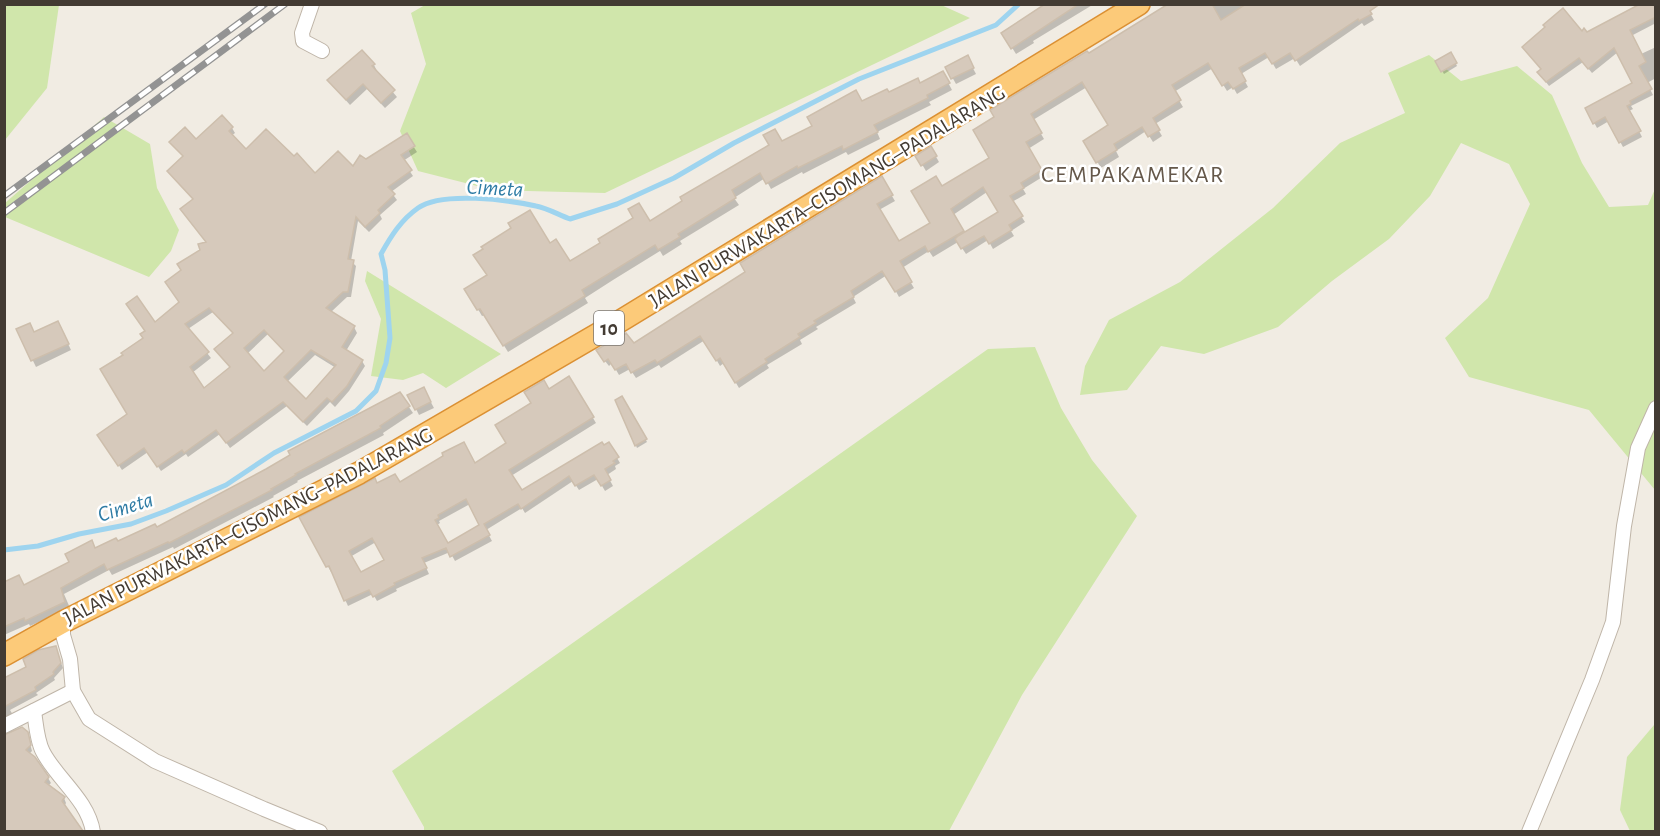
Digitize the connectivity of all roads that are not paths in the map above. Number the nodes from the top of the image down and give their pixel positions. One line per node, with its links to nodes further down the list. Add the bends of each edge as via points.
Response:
1 (312, 4): 3 (street, via 303,41)
2 (1139, 4): 5 (highway, JALAN PURWAKARTA–CISOMANG–PADALARANG / 10, via 642,308 359,473)
3 (322, 51)
4 (1656, 408): 12 (street, via 1638,448 1613,622)
5 (63, 622): 6 (highway, JALAN PURWAKARTA–CISOMANG–PADALARANG / 10); 7 (street)
6 (4, 655)
7 (74, 691): 8 (street); 11 (street, via 89,719 155,760)
8 (34, 711): 9 (street); 10 (street, via 44,754 80,802)
9 (4, 726)
10 (93, 831)
11 (320, 831)
12 (1529, 831)

